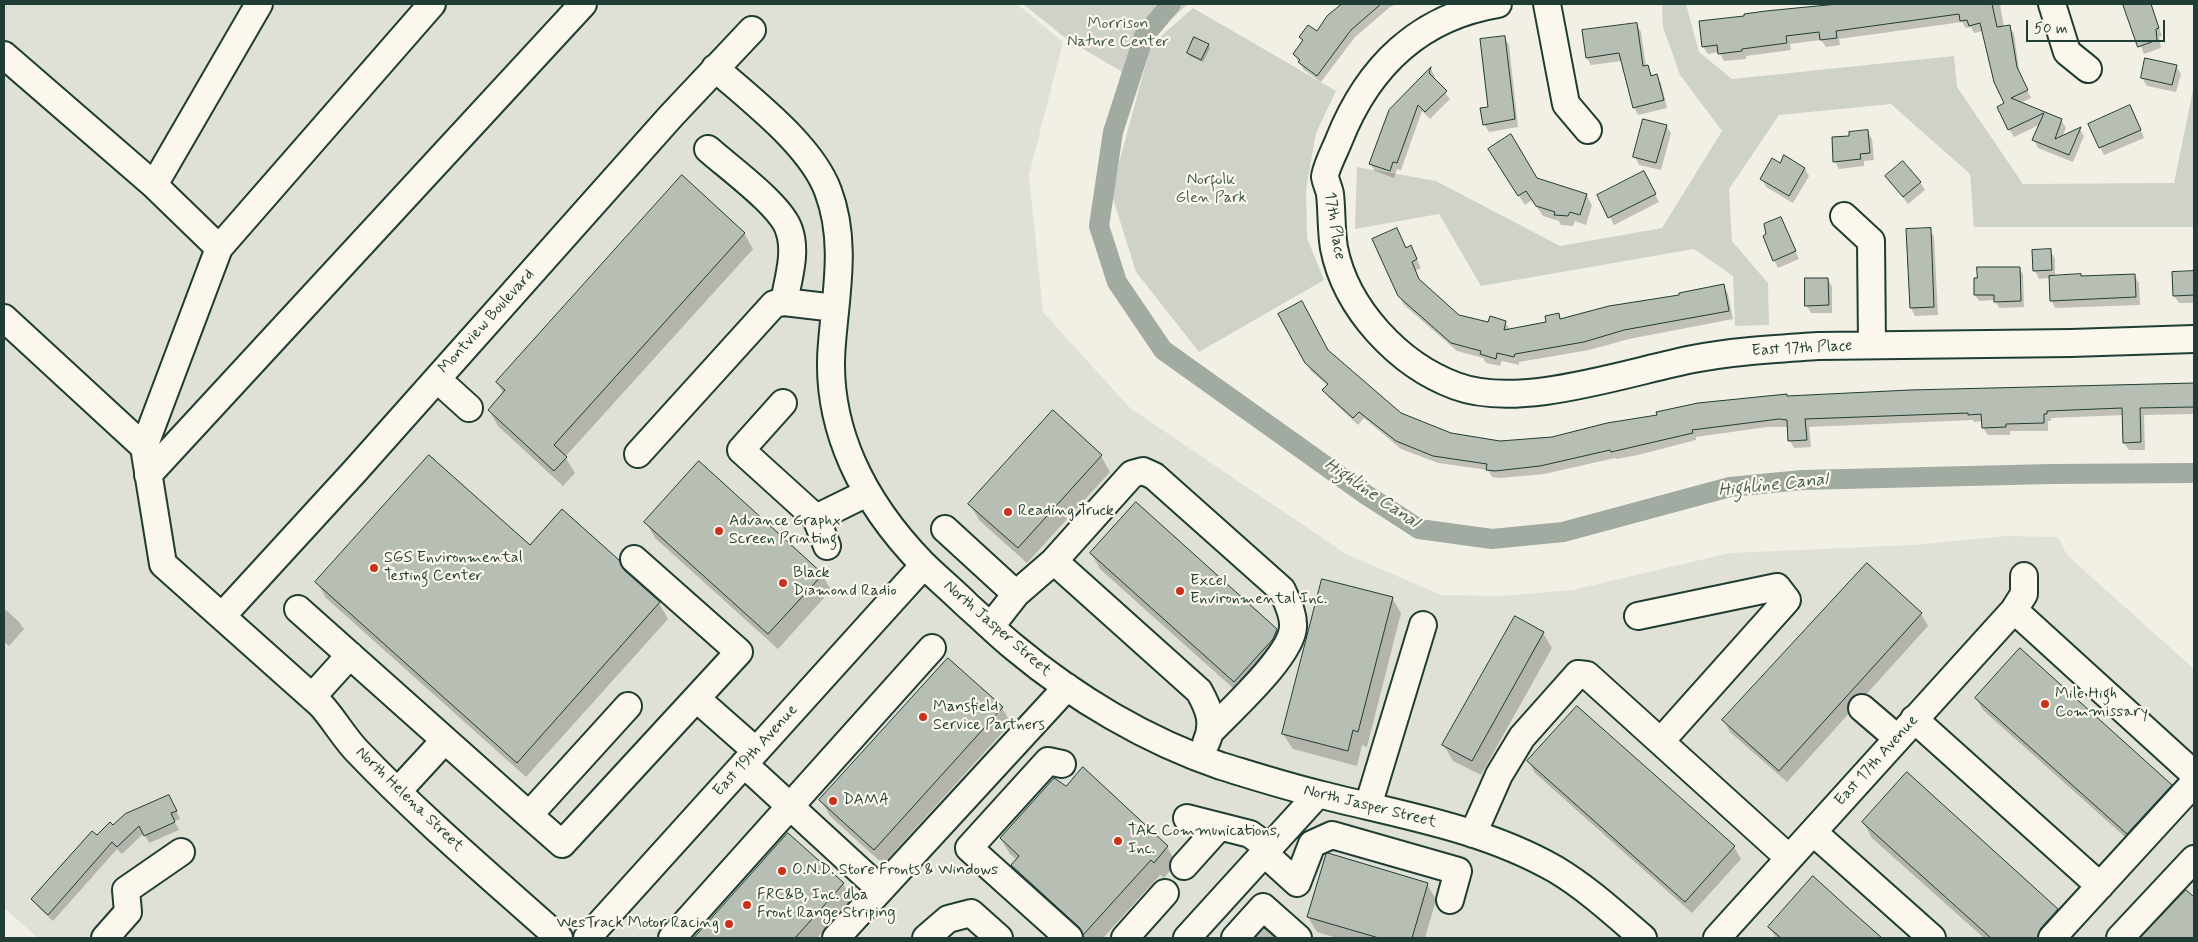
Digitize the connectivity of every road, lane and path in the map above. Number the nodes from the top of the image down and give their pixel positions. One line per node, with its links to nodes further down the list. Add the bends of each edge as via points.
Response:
1 (260, 4): 13 (street)
2 (432, 4): 15 (street)
3 (583, 4): 27 (street)
4 (1498, 4): 21 (street, 17th Place, via 1444,20 1408,42 1389,60 1359,97 1325,176 1330,194 1334,250 1342,273 1368,320 1391,346)
5 (1547, 4): 11 (street, via 1566,104)
6 (2052, 4): 10 (street, via 2067,52)
7 (752, 30): 9 (street, Montview Boulevard)
8 (4, 55): 13 (street)
9 (716, 68): 17 (street, North Jasper Street, via 787,132 811,161 828,190 840,248); 22 (street, Montview Boulevard)
10 (2088, 68)
11 (1588, 130)
12 (708, 149): 16 (street, via 780,213 789,229 792,244)
13 (154, 185): 15 (street)
14 (1844, 216): 20 (street, via 1871,241)
15 (219, 248): 25 (street)
16 (784, 302): 17 (street); 26 (street, via 774,304)
17 (836, 308): 28 (street, North Jasper Street, via 831,387 839,429 851,464)
18 (4, 318): 25 (street)
19 (2194, 339): 20 (street, East 17th Place)
20 (1872, 345): 21 (street, East 17th Place, via 1735,353 1557,389 1494,395 1458,387)
21 (1418, 367)
22 (437, 379): 24 (street); 39 (street, Montview Boulevard)
23 (783, 403): 29 (street, via 741,450)
24 (469, 408)
25 (144, 447): 27 (street, North Helena Street)
26 (638, 454)
27 (148, 475): 39 (street, North Helena Street, via 164,564)
28 (867, 493): 29 (street); 34 (street, North Jasper Street)
29 (816, 518): 31 (street)
30 (945, 529): 36 (street)
31 (827, 546)
32 (634, 558): 47 (street, via 739,652)
33 (1054, 561): 36 (street); 51 (street, via 1199,691 1208,708); 51 (street, via 1132,474 1143,471 1154,476 1282,590 1294,628 1285,647 1272,667)
34 (924, 565): 42 (street, North Jasper Street); 54 (street, East 19th Avenue)
35 (2024, 576): 38 (street, East 17th Avenue, via 2024,594)
36 (1016, 594): 42 (street)
37 (298, 609): 44 (street)
38 (2014, 610): 50 (street, East 17th Avenue); 57 (street)
39 (223, 615): 46 (street, North Helena Street)
40 (1638, 616): 53 (street, via 1777,587 1787,600)
41 (1423, 625): 61 (street)
42 (990, 626): 45 (street, North Jasper Street)
43 (932, 648): 62 (street)
44 (350, 655): 46 (street); 52 (street)
45 (1067, 687): 55 (street, North Jasper Street, via 1125,723); 75 (street)
46 (312, 697): 59 (street, North Helena Street, via 356,750)
47 (697, 699): 54 (street); 63 (street, via 562,844)
48 (628, 706): 63 (street)
49 (1862, 708): 50 (street)
50 (1906, 729): 67 (street, East 17th Avenue); 74 (street)
51 (1211, 731): 55 (street)
52 (444, 741): 59 (street); 63 (street)
53 (1660, 741): 66 (street, via 1587,675 1578,674 1522,737); 70 (street)
54 (750, 757): 62 (street); 80 (street, East 19th Avenue)
55 (1200, 757): 60 (street, North Jasper Street)
56 (1062, 764): 85 (street, via 1048,761 969,848)
57 (2194, 774)
58 (2194, 783): 74 (street)
59 (398, 791): 79 (street, North Helena Street)
60 (1318, 794): 61 (street, North Jasper Street); 68 (street)
61 (1368, 806): 66 (street, North Jasper Street)
62 (790, 807): 75 (street); 81 (street)
63 (529, 815)
64 (1187, 818): 65 (street)
65 (1219, 827): 68 (street, via 1250,834); 72 (street)
66 (1461, 830): 73 (street); 90 (street, North Jasper Street, via 1502,843 1563,874)
67 (1813, 832): 70 (street, East 17th Avenue); 92 (street)
68 (1267, 850): 73 (street, via 1297,883 1312,844 1332,835); 87 (street)
69 (180, 852): 78 (street, via 126,890 128,912)
70 (1789, 858): 91 (street, East 17th Avenue)
71 (2194, 859): 94 (street)
72 (1184, 866)
73 (1438, 866): 77 (street, via 1458,871)
74 (2100, 886): 93 (street)
75 (880, 889): 82 (street)
76 (1165, 893): 86 (street)
77 (1450, 900)
78 (105, 938)
79 (559, 938)
80 (587, 938)
81 (672, 938)
82 (836, 938)
83 (926, 938): 84 (street, via 948,919 971,913)
84 (999, 938)
85 (1069, 938)
86 (1125, 938)
87 (1187, 938)
88 (1235, 938): 89 (street, via 1263,907)
89 (1298, 938)
90 (1643, 938)
91 (1717, 938)
92 (1932, 938)
93 (2052, 938)
94 (2120, 938)

